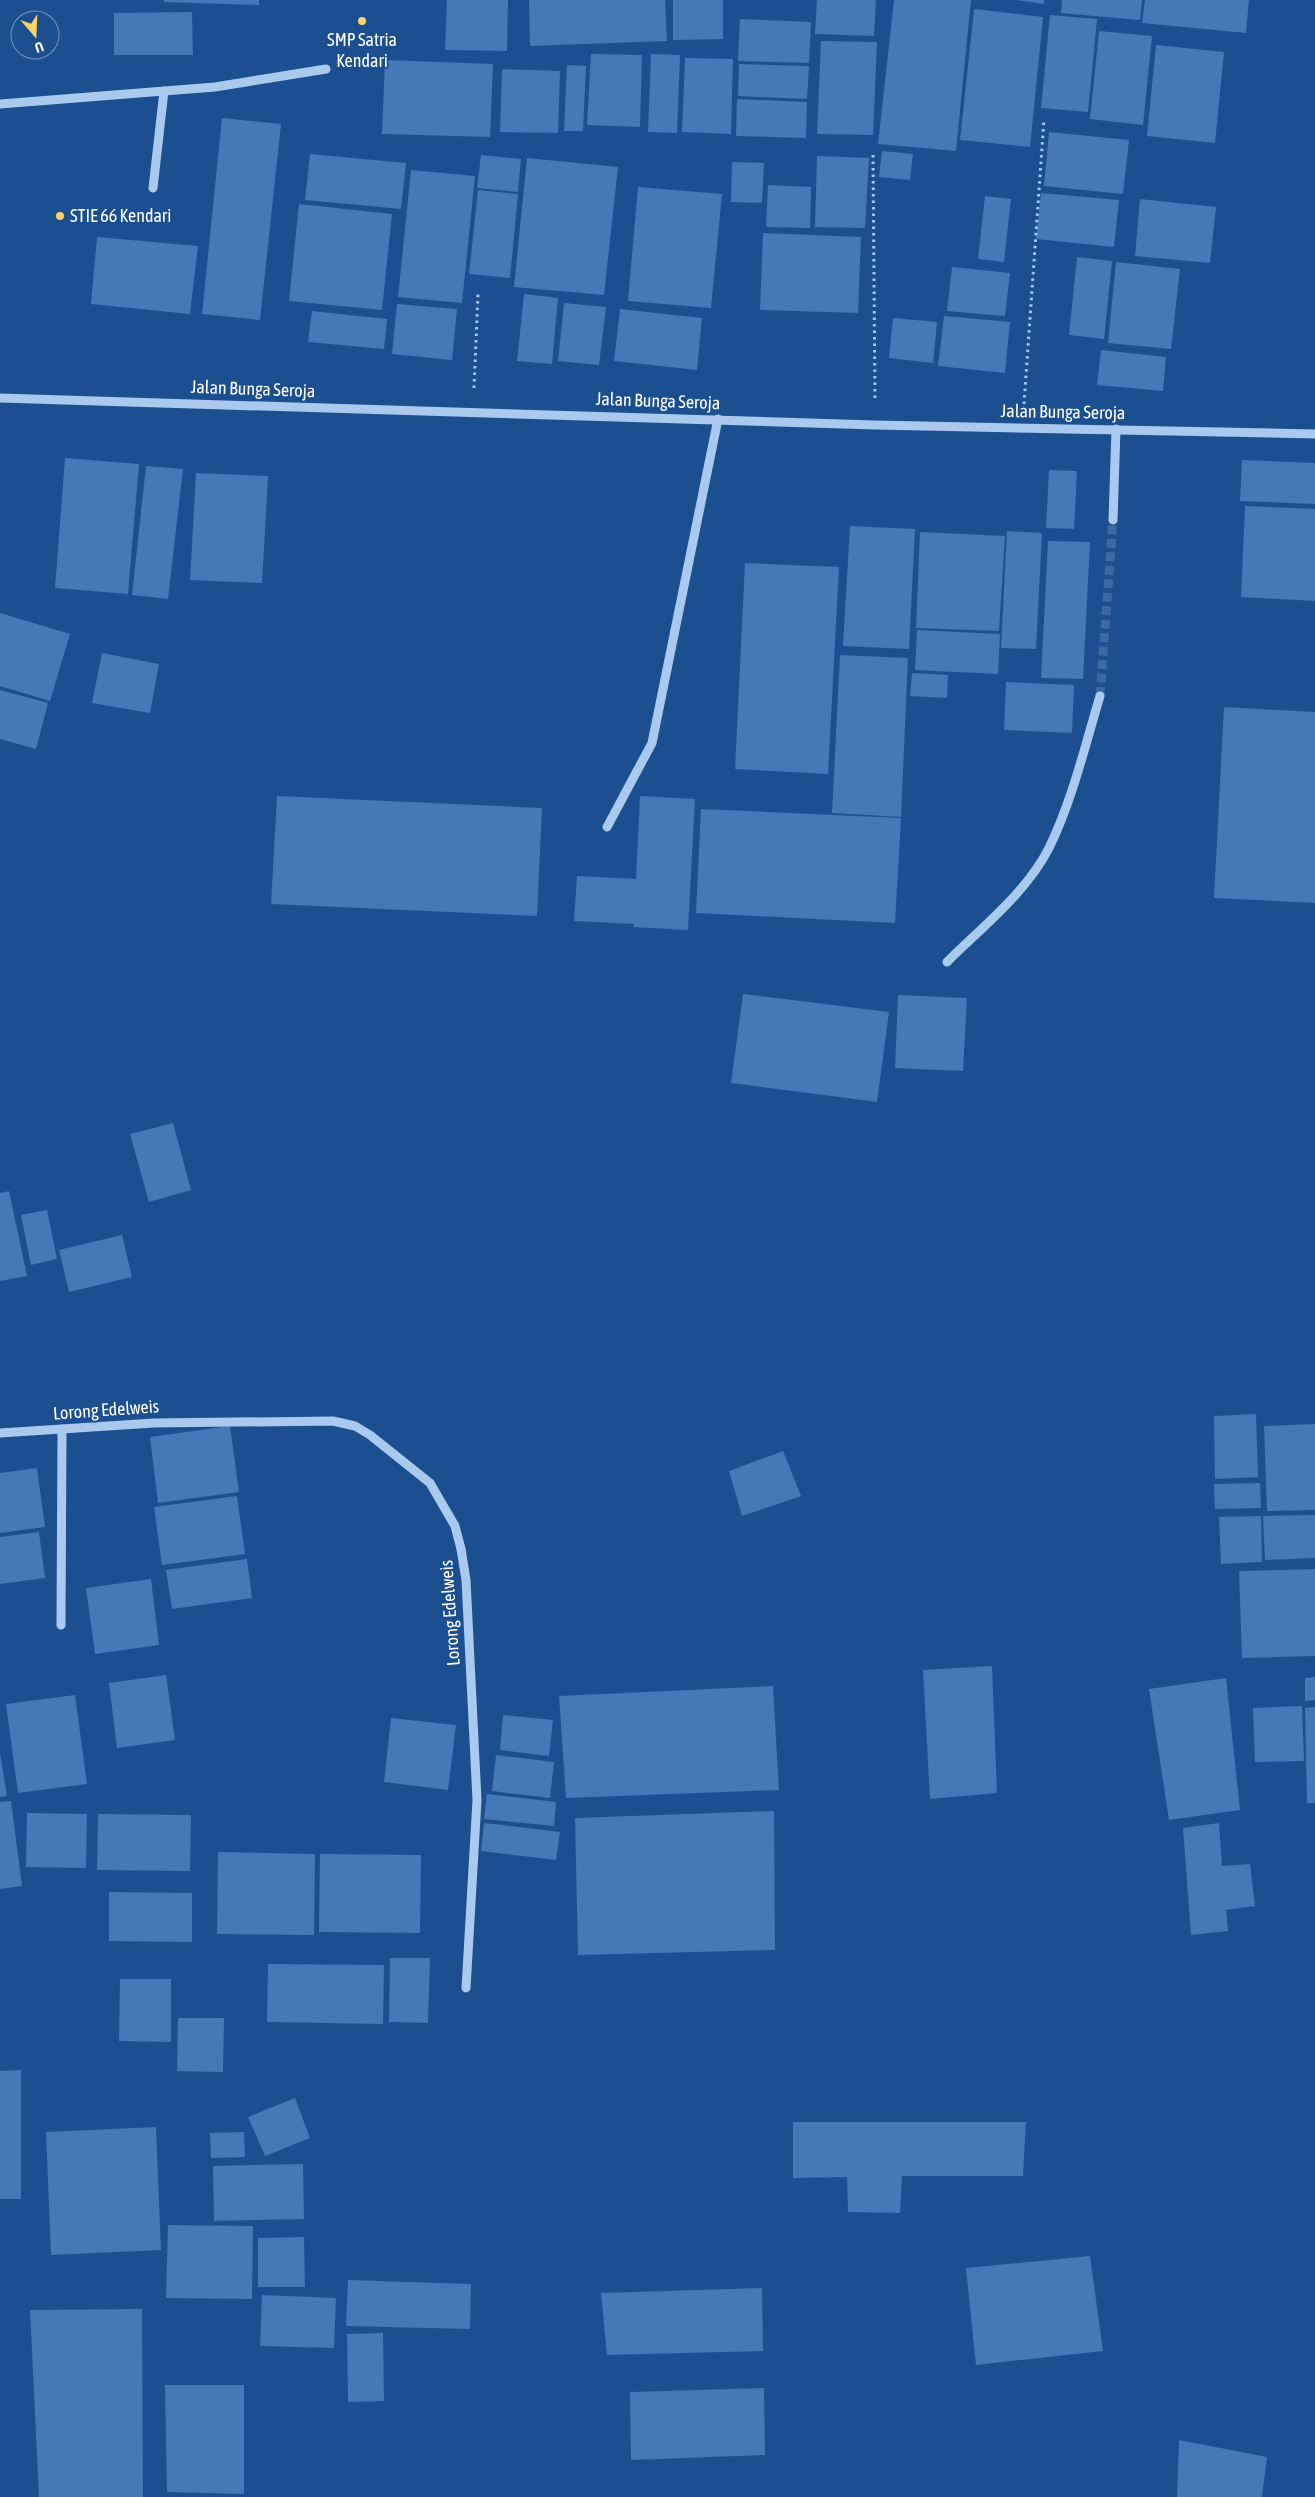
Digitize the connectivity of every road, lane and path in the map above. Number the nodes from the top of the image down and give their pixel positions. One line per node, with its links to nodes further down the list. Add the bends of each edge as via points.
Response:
1 (326, 68): 2 (street, via 215,87)
2 (164, 91): 3 (street); 6 (street)
3 (0, 104)
4 (1044, 119): 12 (path)
5 (873, 155): 11 (path)
6 (153, 188)
7 (478, 294): 9 (path)
8 (0, 398): 9 (street, Jalan Bunga Seroja)
9 (473, 411): 10 (street, Jalan Bunga Seroja)
10 (718, 419): 11 (street, Jalan Bunga Seroja); 17 (street, via 652,743)
11 (875, 425): 12 (street, Jalan Bunga Seroja)
12 (1022, 427): 13 (street, Jalan Bunga Seroja)
13 (1116, 430): 14 (street, Jalan Bunga Seroja); 15 (street)
14 (1315, 434)
15 (1113, 520)
16 (1100, 696): 18 (street, via 1065,808 1048,849 1019,890)
17 (607, 827)
18 (947, 962)
19 (62, 1429): 20 (street, Lorong Edelweis); 21 (street); 22 (street, Lorong Edelweis, via 154,1423 333,1421 355,1426 370,1435 430,1483 455,1526 466,1580 476,1800)
20 (0, 1433)
21 (61, 1625)
22 (466, 1988)

